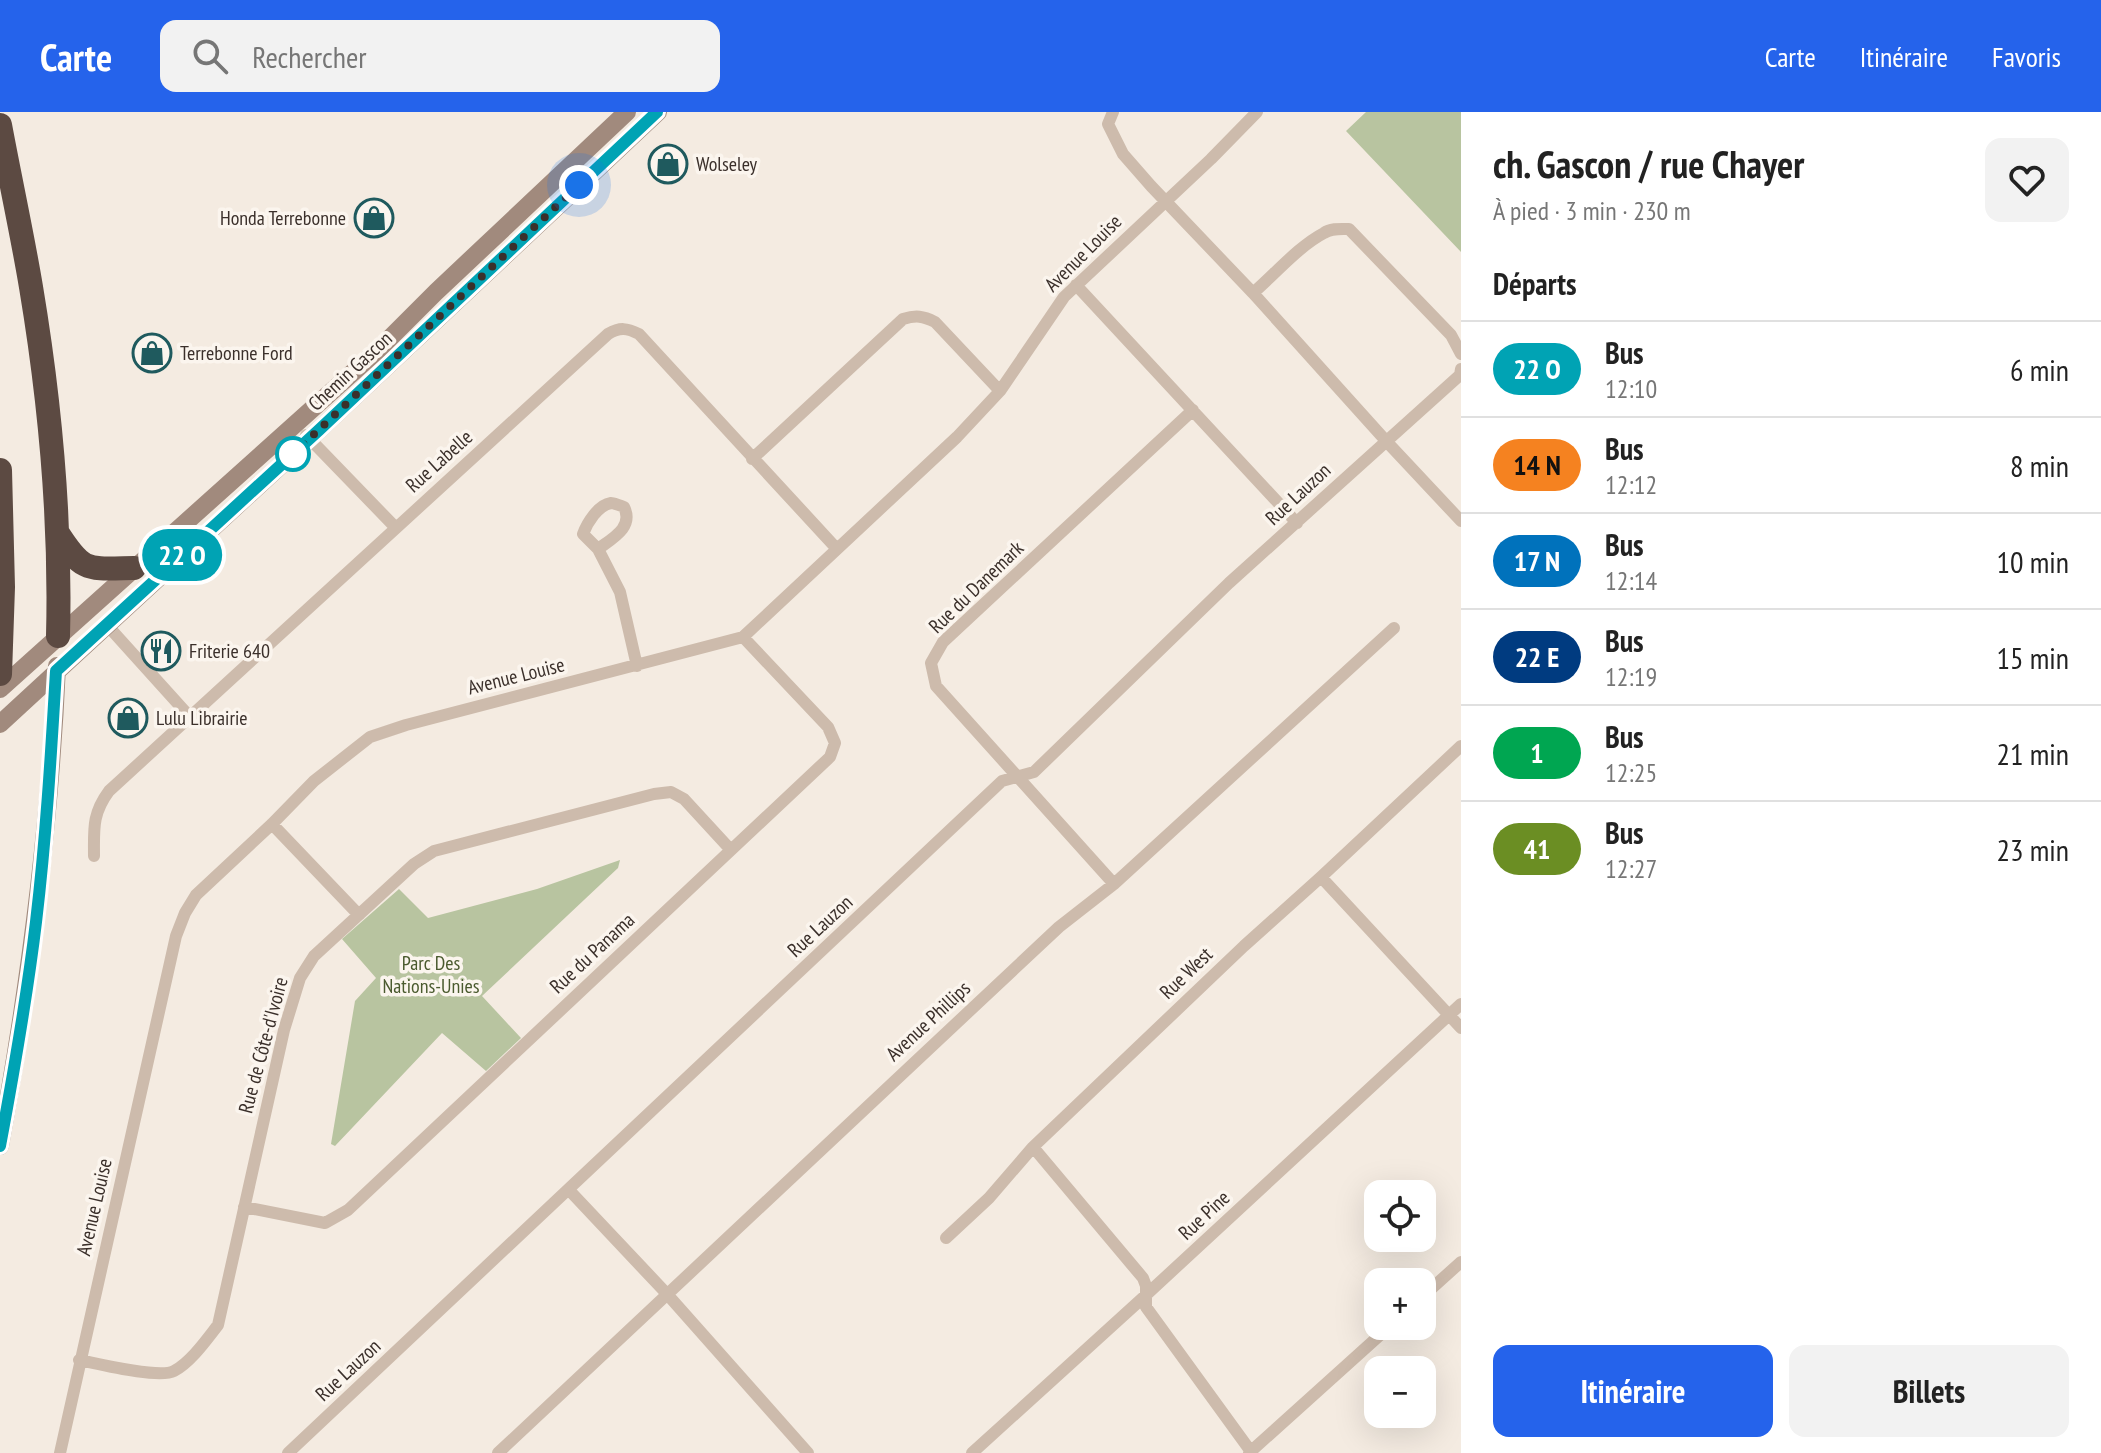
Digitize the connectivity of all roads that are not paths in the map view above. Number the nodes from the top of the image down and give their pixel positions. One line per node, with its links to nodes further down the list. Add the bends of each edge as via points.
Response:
1 (627, 112): 13 (main road, Chemin Gascon)
2 (658, 112): 14 (main road, Chemin Gascon)
3 (1113, 112): 6 (street, via 1108,124 1123,154)
4 (1252, 114): 6 (street, Avenue Louise)
5 (0, 125): 21 (highway, via 36,320)
6 (1165, 201): 7 (street, Avenue Louise); 8 (street)
7 (1076, 285): 11 (street, Avenue Louise); 12 (street)
8 (1253, 293): 9 (street, via 1325,232 1349,229 1451,335); 15 (street)
9 (1461, 354)
10 (1461, 369): 15 (street, Rue Lauzon)
11 (1000, 391): 16 (street, via 935,322 912,316); 23 (street, Avenue Louise)
12 (1193, 410): 19 (street); 37 (street, Rue du Danemark, via 943,642 931,663 936,686)
13 (295, 424): 14 (street); 24 (main road, Chemin Gascon)
14 (309, 439): 20 (street); 25 (main road, Chemin Gascon)
15 (1387, 442): 18 (street); 19 (street, Rue Lauzon)
16 (752, 459): 20 (street, Rue Labelle, via 639,334 616,329); 23 (street, Rue Labelle)
17 (0, 470): 27 (highway)
18 (1461, 521)
19 (1297, 523): 37 (street, Rue Lauzon, via 1034,772)
20 (396, 528): 34 (street, Rue Labelle)
21 (56, 530): 24 (highway, via 81,563); 28 (highway)
22 (598, 549): 30 (street, via 620,592)
23 (837, 549): 29 (street, Avenue Louise)
24 (134, 568): 28 (main road, Chemin Gascon)
25 (107, 625): 31 (main road, Chemin Gascon); 34 (street)
26 (1394, 628): 42 (street, Avenue Phillips)
27 (2, 635): 32 (highway)
28 (58, 636): 31 (main road); 33 (main road, Chemin Gascon)
29 (743, 637): 30 (street, Avenue Louise); 39 (street, Rue du Panama, via 828,727 835,743 830,757)
30 (637, 666): 38 (street, Avenue Louise, via 383,731 314,781)
31 (56, 671): 35 (main road, Chemin Gascon); 47 (main road, via 34,932)
32 (0, 674)
33 (0, 689)
34 (190, 717): 40 (street, Rue Labelle, via 98,805)
35 (0, 724)
36 (1461, 746): 41 (street, Rue West)
37 (1018, 776): 42 (street, Rue du Danemark); 49 (street, Rue Lauzon, via 1002,781)
38 (272, 824): 43 (street); 57 (street, Avenue Louise, via 196,895 176,936)
39 (730, 849): 43 (street, Rue de Côte-d'Ivoire, via 684,799 671,792 654,794 434,851); 50 (street, Rue du Panama, via 348,1210 325,1223)
40 (94, 856)
41 (1321, 877): 45 (street); 48 (street, Rue West)
42 (1114, 884): 54 (street, Avenue Phillips, via 1059,927)
43 (359, 915): 50 (street, Rue de Côte-d'Ivoire, via 314,956 300,978)
44 (1461, 1004): 45 (street, Rue Pine)
45 (1449, 1015): 46 (street); 55 (street, Rue Pine)
46 (1461, 1028)
47 (0, 1146)
48 (1033, 1147): 51 (street, Rue West); 55 (street, via 1143,1278)
49 (569, 1190): 54 (street); 59 (street, Rue Lauzon)
50 (244, 1207): 57 (street, Rue de Côte-d'Ivoire, via 218,1325 198,1351 174,1372 160,1375)
51 (946, 1238)
52 (1461, 1262): 53 (street)
53 (1436, 1284)
54 (667, 1294): 60 (street, Avenue Phillips); 61 (street)
55 (1146, 1295): 62 (street, Rue Pine); 63 (street, via 1148,1310)
56 (1375, 1340): 63 (street)
57 (79, 1360): 58 (street, Avenue Louise)
58 (60, 1453)
59 (288, 1453)
60 (498, 1453)
61 (808, 1453)
62 (972, 1453)
63 (1250, 1453)

